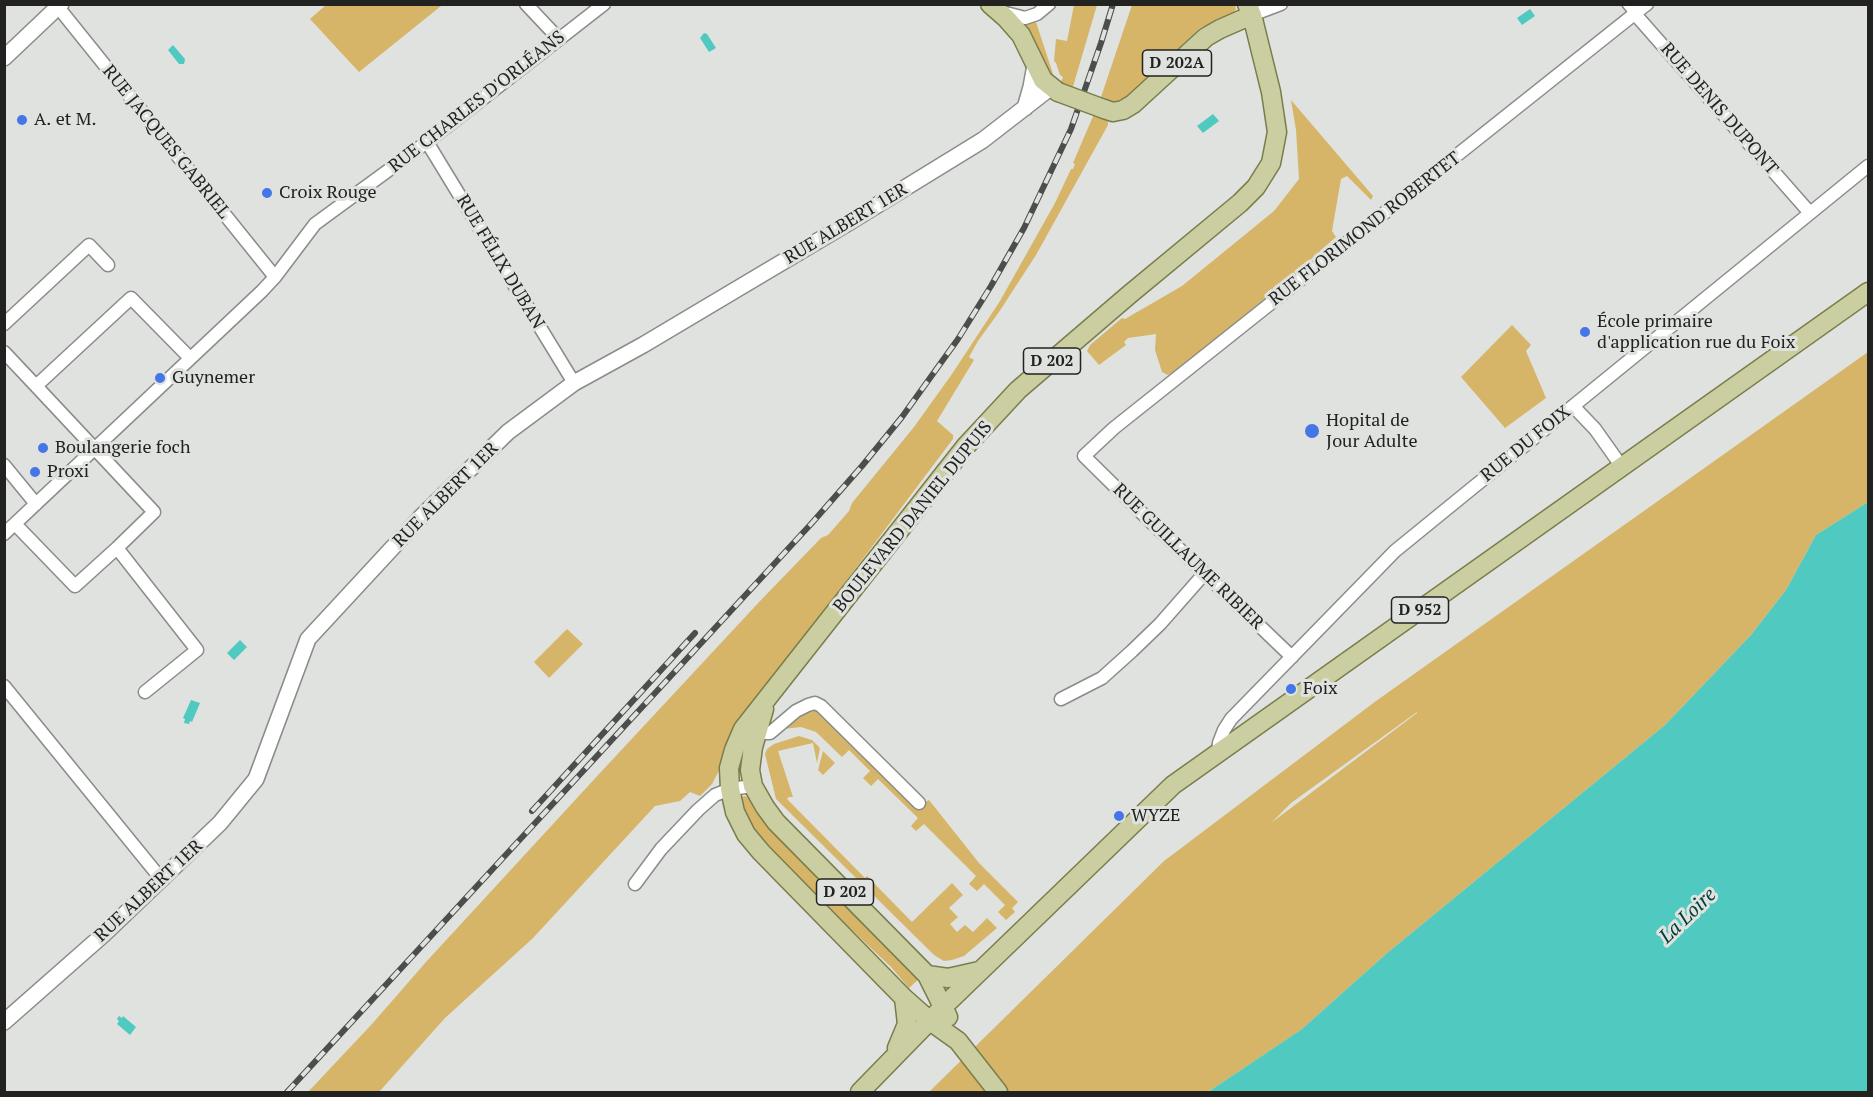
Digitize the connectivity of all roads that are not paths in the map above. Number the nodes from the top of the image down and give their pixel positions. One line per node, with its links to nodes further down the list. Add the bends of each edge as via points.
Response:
1 (526, 4): 10 (street)
2 (604, 4): 10 (street, RUE CHARLES D'ORLÉANS)
3 (1049, 4): 7 (street, via 1025,18)
4 (1281, 4): 8 (street)
5 (1647, 4): 9 (street, RUE FLORIMOND ROBERTET)
6 (59, 6): 11 (street); 18 (street, RUE JACQUES GABRIEL)
7 (994, 7): 12 (main road, via 1021,35)
8 (1251, 8): 12 (main road, D 202A, bridge, via 1206,37 1124,110 1104,110); 39 (main road, BOULEVARD DANIEL DUPUIS / D 202, via 1277,132 1271,163 1257,187 1018,390 965,447 765,702)
9 (1631, 9): 16 (street, RUE DENIS DUPONT); 27 (street, RUE FLORIMOND ROBERTET)
10 (559, 39): 14 (street, RUE CHARLES D'ORLÉANS)
11 (4, 58)
12 (1047, 81): 13 (street, RUE ALBERT 1ER, via 1039,96); 13 (street, via 1031,87)
13 (1025, 108): 23 (street, RUE ALBERT 1ER, via 983,140 848,224)
14 (427, 142): 18 (street, RUE CHARLES D'ORLÉANS, via 315,224); 23 (street, RUE FÉLIX DUBAN)
15 (1869, 166): 16 (street, RUE DU FOIX)
16 (1810, 213): 25 (street, RUE DU FOIX)
17 (108, 265): 20 (street, via 89,245)
18 (275, 277): 22 (street, RUE CHARLES D'ORLÉANS)
19 (1869, 292): 29 (main road, D 952)
20 (4, 324)
21 (4, 352): 24 (street)
22 (190, 358): 24 (street, via 130,298); 26 (street, RUE CHARLES D'ORLÉANS)
23 (574, 383): 44 (street, RUE ALBERT 1ER, via 500,440 420,518 308,639 256,779 220,823)
24 (36, 386): 26 (street)
25 (1573, 406): 29 (street); 35 (street, RUE DU FOIX, via 1395,551)
26 (94, 449): 30 (street, RUE CHARLES D'ORLÉANS); 33 (street, via 154,512)
27 (1084, 456): 34 (street, RUE GUILLAUME RIBIER)
28 (4, 465): 30 (street)
29 (1622, 466): 40 (main road, D 952)
30 (36, 504): 31 (street, RUE CHARLES D'ORLÉANS)
31 (15, 524): 32 (street, RUE CHARLES D'ORLÉANS); 33 (street, via 75,586)
32 (4, 534)
33 (117, 548): 37 (street, via 197,650)
34 (1204, 573): 35 (street, RUE GUILLAUME RIBIER); 38 (street, via 1160,624 1110,671)
35 (1292, 657): 40 (street, RUE DU FOIX, via 1231,719 1221,736)
36 (4, 686): 44 (street)
37 (146, 692)
38 (1061, 699)
39 (750, 731): 41 (main road, BOULEVARD DANIEL DUPUIS / D 202); 42 (main road, BOULEVARD DANIEL DUPUIS / D 202, via 734,750 729,768); 43 (street, via 770,733 796,711 808,705 821,706)
40 (1218, 753): 46 (main road, D 952, via 1173,785)
41 (753, 786): 42 (street); 47 (main road, D 202, via 776,822)
42 (730, 789): 45 (street, via 715,795 698,810); 48 (main road, BOULEVARD DANIEL DUPUIS / D 202, via 746,834)
43 (919, 803)
44 (162, 880): 51 (street, RUE ALBERT 1ER)
45 (635, 884)
46 (981, 970): 47 (main road, via 948,978); 49 (main road, D 952)
47 (927, 975): 49 (main road, D 202)
48 (904, 998): 49 (main road); 50 (main road, BOULEVARD DANIEL DUPUIS / D 202); 53 (main road, via 907,1024)
49 (944, 1006): 50 (main road, D 952); 52 (main road)
50 (930, 1021): 52 (main road, BOULEVARD DANIEL DUPUIS); 53 (main road, D 952)
51 (4, 1022)
52 (959, 1043): 55 (main road)
53 (893, 1058): 54 (main road, D 952)
54 (860, 1092)
55 (998, 1092)

